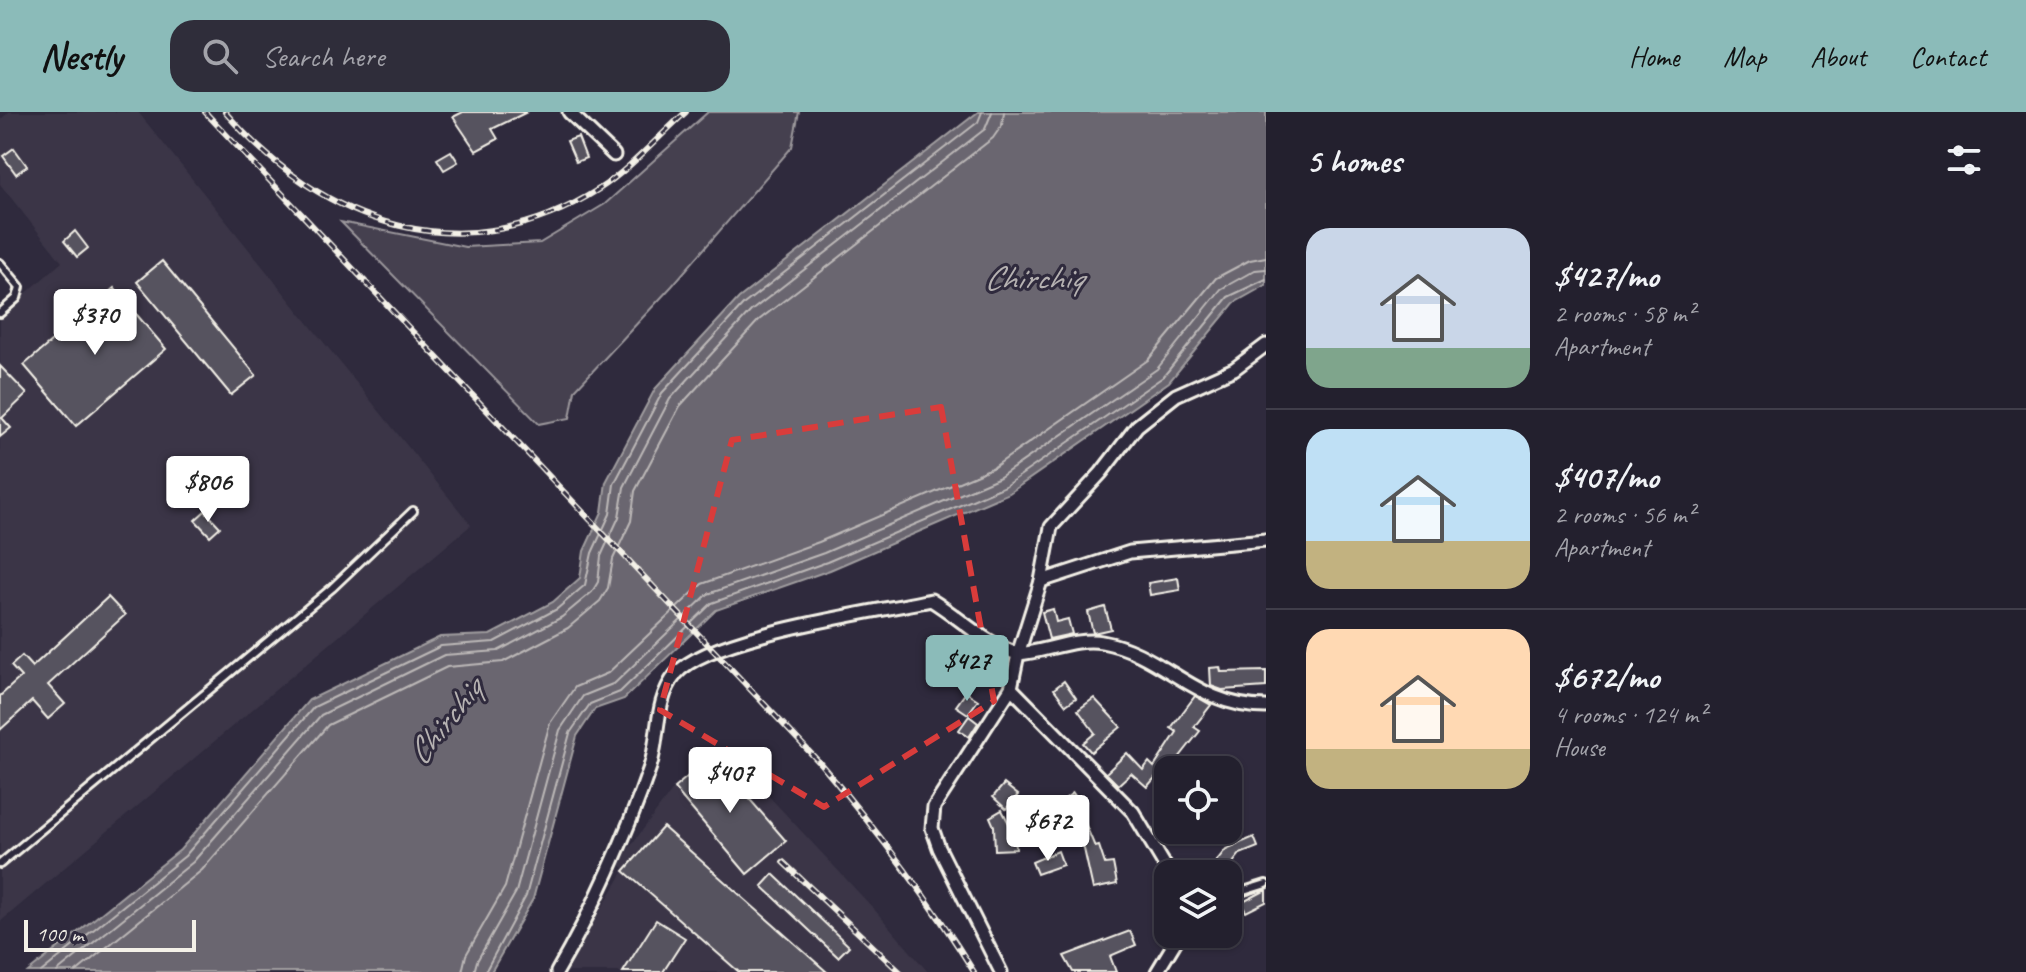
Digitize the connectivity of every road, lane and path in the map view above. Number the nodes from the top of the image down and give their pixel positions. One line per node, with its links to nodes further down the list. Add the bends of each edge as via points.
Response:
1 (569, 112): 2 (street)
2 (614, 155)
3 (0, 263): 4 (lane, via 20,287 17,298)
4 (0, 313)
5 (1266, 345): 8 (street, via 1234,369 1176,395 1137,426 1051,527)
6 (413, 511): 13 (lane, via 332,588)
7 (1266, 540): 8 (street, via 1130,552)
8 (1041, 581): 9 (street)
9 (1018, 654): 10 (street); 11 (street, via 1083,640 1103,642 1145,659 1205,695 1233,705); 17 (street, via 991,645 931,600 736,640 677,673 662,701 651,765)
10 (1011, 688): 12 (street, via 1133,812); 18 (street, via 945,785 934,807 932,828)
11 (1266, 707)
12 (1162, 860)
13 (0, 864)
14 (1266, 884): 15 (lane)
15 (1242, 892)
16 (1172, 948): 19 (street)
17 (557, 972)
18 (1001, 972)
19 (1157, 972)

